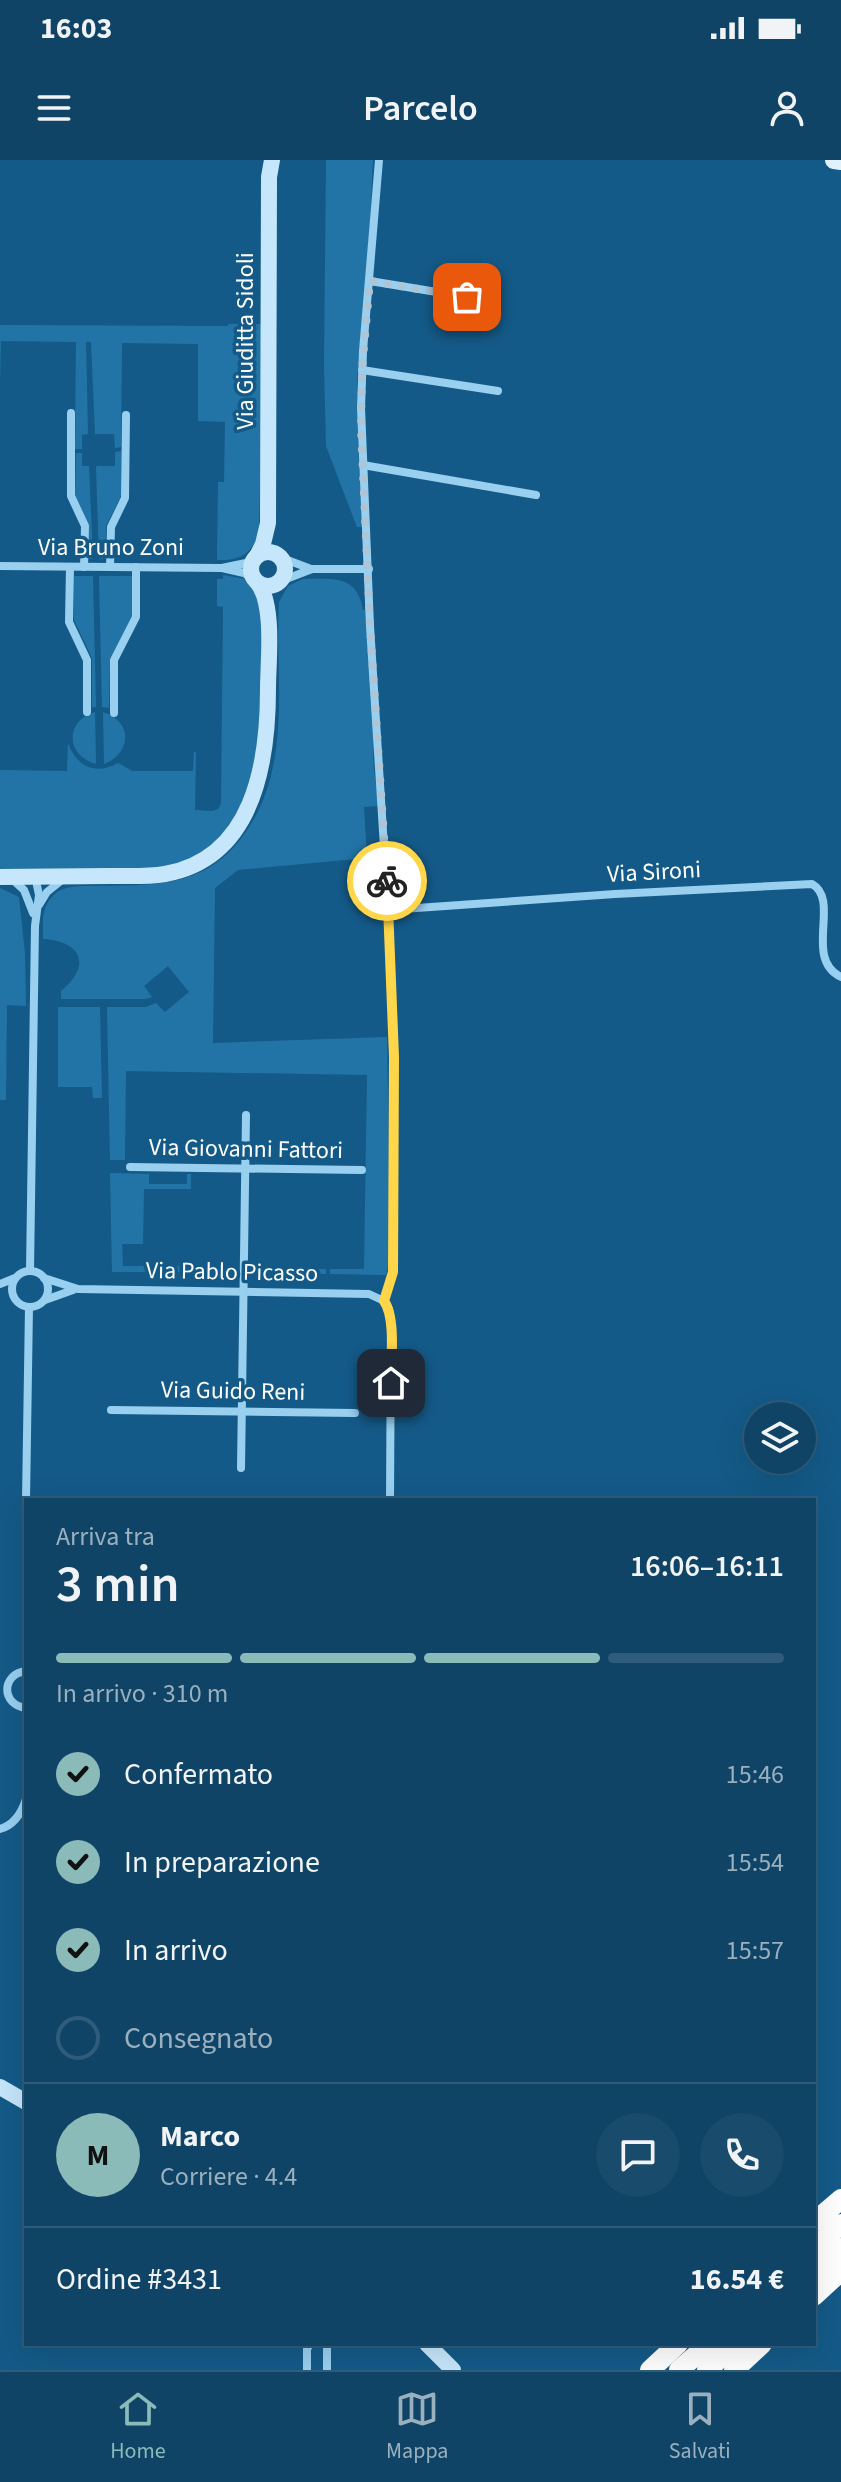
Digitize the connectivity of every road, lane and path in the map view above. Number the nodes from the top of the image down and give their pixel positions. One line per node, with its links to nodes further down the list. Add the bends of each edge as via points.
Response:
1 (272, 160): 13 (street, Via Giuditta Sidoli)
2 (379, 160): 5 (street)
3 (834, 160): 4 (main road)
4 (841, 161)
5 (370, 281): 6 (street); 7 (street)
6 (467, 297)
7 (362, 370): 8 (street); 11 (street)
8 (498, 391)
9 (71, 413): 18 (street, via 71,496 85,526)
10 (126, 415): 19 (street, via 125,498 111,527)
11 (363, 465): 12 (street); 23 (street)
12 (536, 495)
13 (268, 523): 14 (street, Via Giuditta Sidoli); 15 (street, Via Giuditta Sidoli)
14 (256, 556): 15 (street, via 269,551); 21 (street, Via Bruno Zoni); 24 (street, via 251,566)
15 (280, 556): 22 (street); 25 (street, via 286,571)
16 (0, 566): 17 (street, Via Bruno Zoni)
17 (70, 567): 18 (street, Via Bruno Zoni); 27 (street, via 69,622 87,660)
18 (84, 567): 19 (street, Via Bruno Zoni)
19 (110, 567): 20 (street, Via Bruno Zoni)
20 (136, 567): 21 (street, Via Bruno Zoni); 28 (street, via 136,617 114,660)
21 (222, 568): 24 (street, Via Bruno Zoni)
22 (312, 569): 23 (street); 25 (street)
23 (369, 569): 32 (street)
24 (255, 580): 25 (street, via 269,586); 26 (street)
25 (281, 581): 26 (street)
26 (268, 615): 30 (street, via 265,754 254,794 234,831 207,857 177,871)
27 (87, 712)
28 (114, 713)
29 (35, 876): 30 (street); 31 (street); 33 (street)
30 (69, 876): 33 (street, via 47,892)
31 (5, 877): 33 (street, via 24,890)
32 (388, 910): 34 (street, Via Sironi, via 812,884 829,899 826,961); 47 (street, via 394,1256)
33 (35, 922): 39 (street)
34 (841, 977)
35 (246, 1115): 37 (street)
36 (130, 1167): 37 (street, Via Giovanni Fattori)
37 (245, 1169): 38 (street, Via Giovanni Fattori); 45 (street)
38 (362, 1170)
39 (30, 1271): 40 (street); 41 (street)
40 (15, 1278): 42 (street); 46 (street)
41 (44, 1278): 43 (street, Via Pablo Picasso); 48 (street, via 48,1290)
42 (0, 1284)
43 (78, 1289): 45 (street, Via Pablo Picasso); 48 (street, Via Pablo Picasso)
44 (0, 1292): 46 (street)
45 (244, 1292): 47 (street, Via Pablo Picasso, via 369,1294); 51 (street)
46 (14, 1298): 49 (street)
47 (384, 1301): 55 (street, via 391,1325)
48 (43, 1302): 49 (street)
49 (29, 1307): 54 (street)
50 (111, 1410): 51 (street, Via Guido Reni)
51 (242, 1411): 52 (street, Via Guido Reni); 53 (street)
52 (355, 1413)
53 (241, 1468)
54 (26, 1498)
55 (390, 1498)
56 (24, 1658): 58 (street)
57 (24, 1672): 58 (street)
58 (15, 1674): 59 (street, via 7,1684 8,1696)
59 (24, 1707)
60 (24, 1803): 61 (street, via 17,1819)
61 (0, 1829)
62 (0, 2087): 63 (street)
63 (24, 2101)
64 (841, 2199): 65 (highway)
65 (816, 2220)
66 (841, 2224): 67 (highway)
67 (816, 2246)
68 (841, 2248): 69 (highway)
69 (816, 2271)
70 (841, 2271): 71 (highway)
71 (816, 2294)
72 (309, 2346): 79 (street)
73 (327, 2346): 80 (street)
74 (429, 2346): 81 (street)
75 (676, 2346): 82 (highway)
76 (707, 2346): 83 (highway)
77 (734, 2346): 84 (highway)
78 (760, 2346): 85 (highway)
79 (307, 2370)
80 (327, 2370)
81 (453, 2370)
82 (650, 2370)
83 (679, 2370)
84 (707, 2370)
85 (734, 2370)

